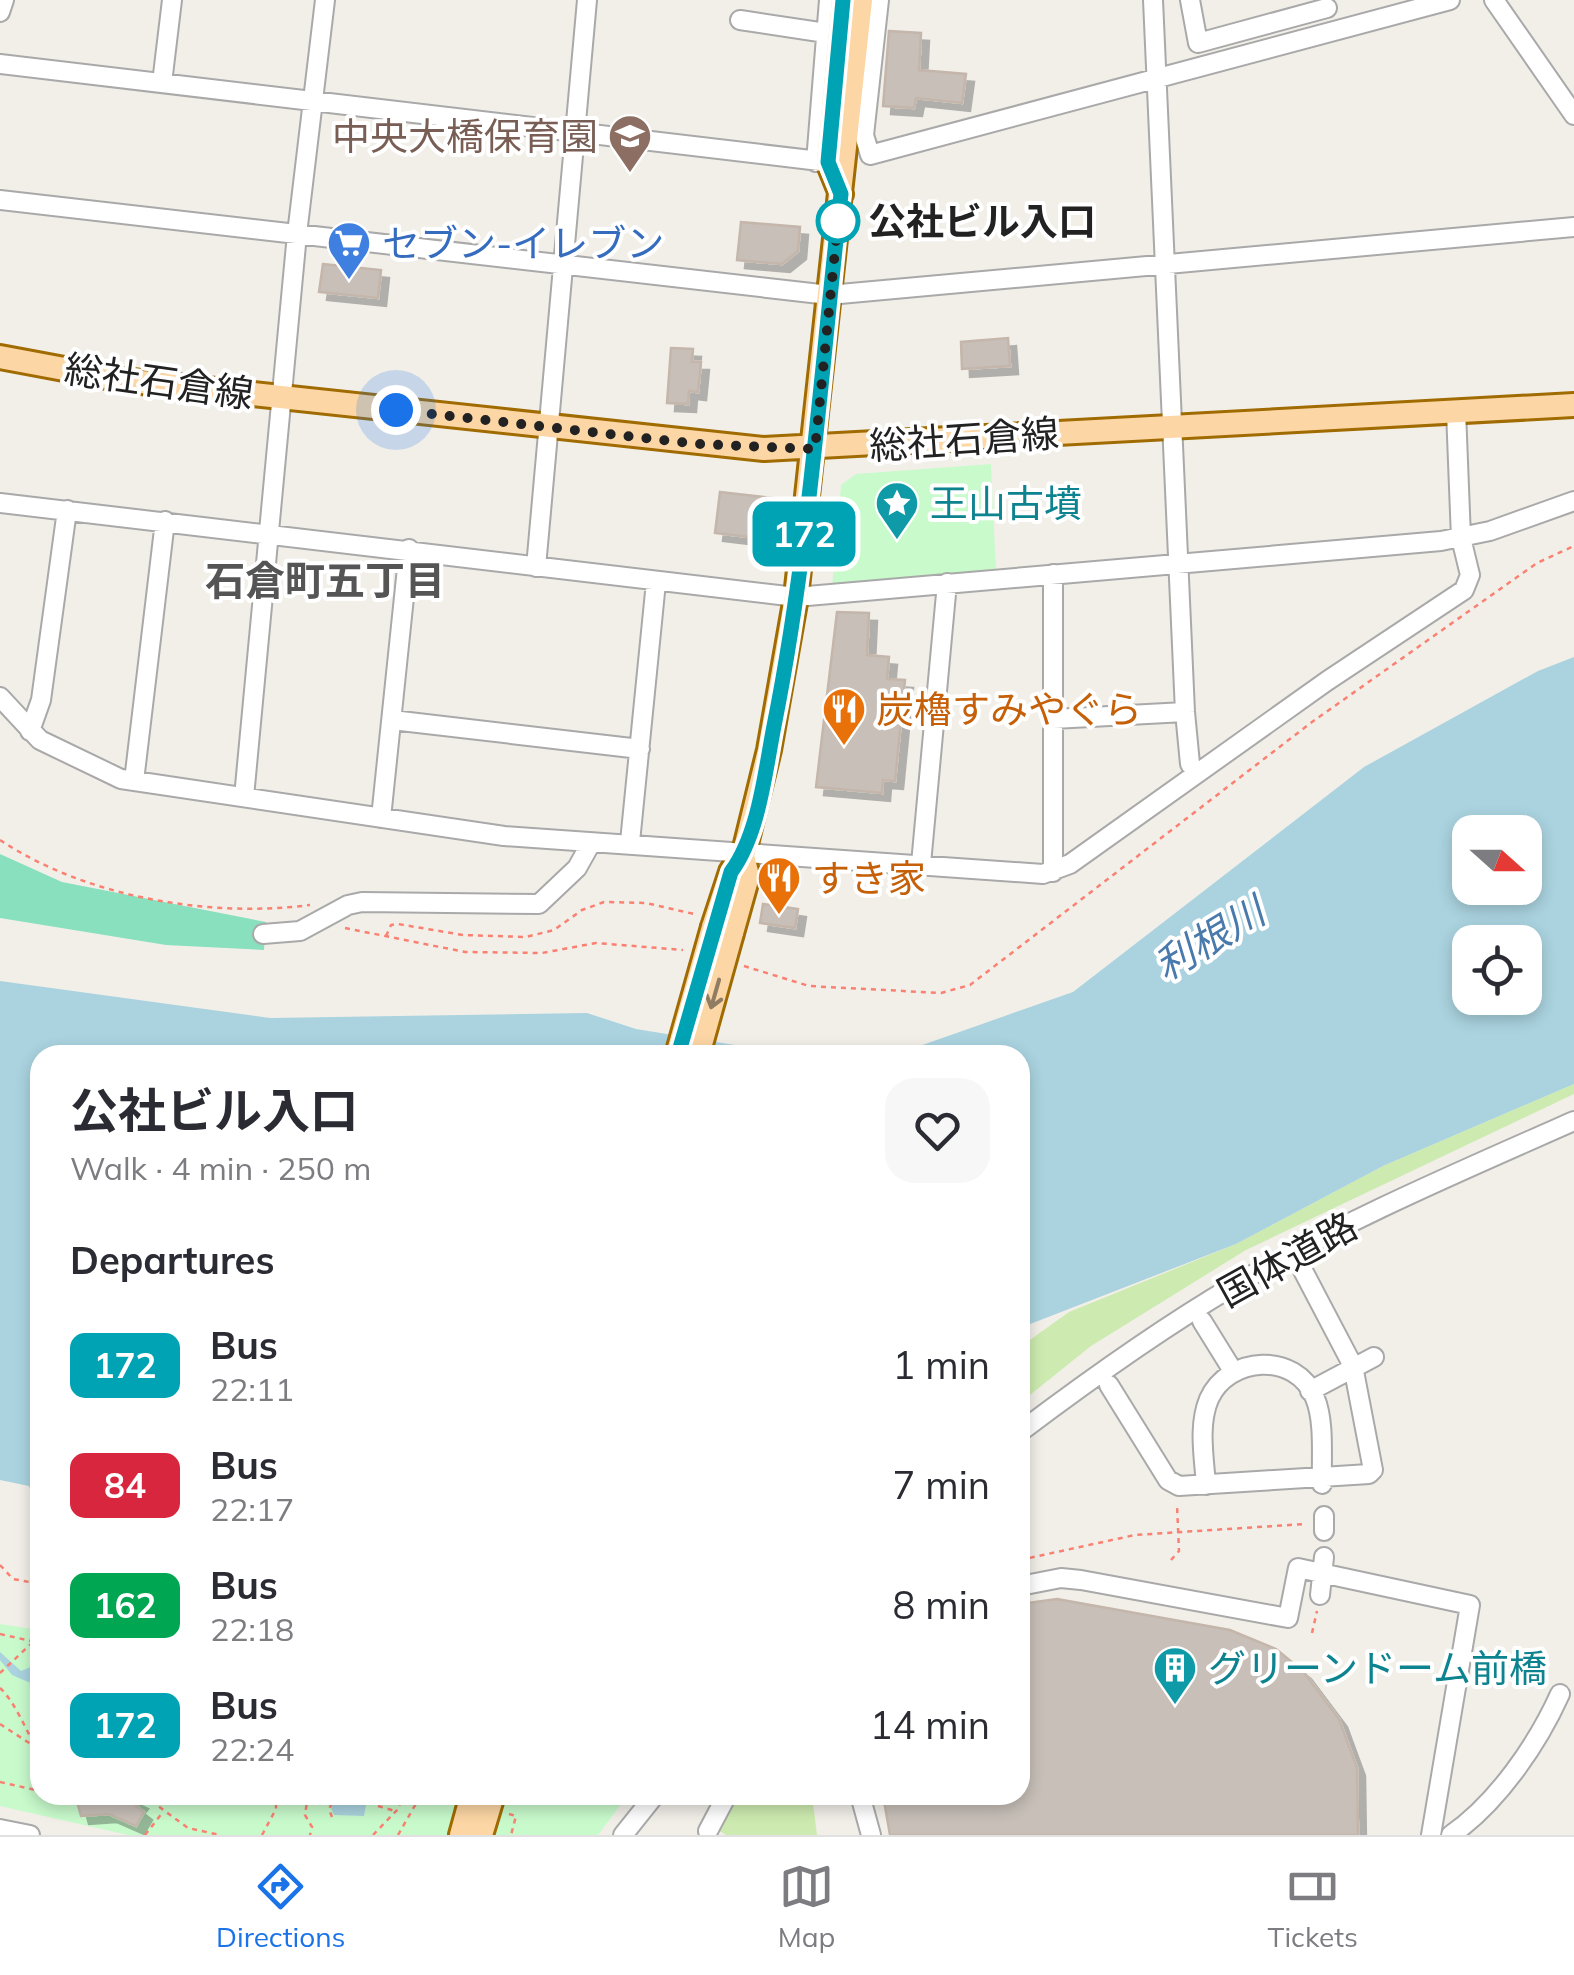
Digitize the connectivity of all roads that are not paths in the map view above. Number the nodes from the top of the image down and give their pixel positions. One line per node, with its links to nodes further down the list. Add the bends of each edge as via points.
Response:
1 (4, 0): 15 (street)
2 (172, 0): 22 (street)
3 (325, 0): 23 (street)
4 (587, 0): 25 (street)
5 (830, 0): 18 (street)
6 (843, 0): 26 (main road)
7 (861, 0): 27 (main road)
8 (879, 0): 21 (street, via 864,135 870,155)
9 (1153, 0): 21 (street)
10 (1190, 0): 17 (street, via 1198,42)
11 (1450, 0): 13 (street)
12 (1494, 0): 24 (street)
13 (1413, 5): 19 (street)
14 (1327, 8): 17 (street)
15 (0, 12)
16 (740, 20): 18 (street)
17 (1260, 26): 19 (street)
18 (826, 33): 26 (street)
19 (1267, 49): 21 (street)
20 (0, 64): 22 (street)
21 (1153, 79): 31 (street)
22 (162, 83): 23 (street)
23 (311, 102): 25 (street); 30 (street)
24 (1574, 115)
25 (575, 133): 26 (street); 32 (street)
26 (822, 162): 27 (main road)
27 (841, 194): 33 (main road)
28 (0, 200): 30 (street)
29 (1574, 227): 31 (street)
30 (297, 234): 32 (street); 35 (street)
31 (1165, 265): 33 (street); 38 (street)
32 (564, 266): 33 (street); 39 (street)
33 (830, 295): 40 (main road)
34 (0, 357): 35 (main road, 総社石倉線, via 123,380)
35 (281, 397): 39 (main road, 総社石倉線); 45 (street)
36 (1574, 404): 37 (main road, 総社石倉線)
37 (1456, 411): 38 (main road, 総社石倉線); 46 (street)
38 (1172, 426): 40 (main road, 総社石倉線); 48 (street)
39 (549, 428): 40 (main road, 総社石倉線); 49 (street)
40 (815, 449): 53 (main road)
41 (1574, 501): 46 (street)
42 (0, 503): 43 (street)
43 (67, 510): 44 (street); 58 (street, via 42,700)
44 (165, 521): 45 (street); 61 (street)
45 (267, 536): 47 (street); 62 (street)
46 (1461, 538): 48 (street); 60 (street, via 1470,575 1464,590)
47 (409, 549): 49 (street); 57 (street)
48 (1179, 564): 50 (street); 55 (street)
49 (536, 567): 51 (street)
50 (1053, 574): 52 (street); 56 (street)
51 (656, 582): 53 (street); 59 (street)
52 (948, 584): 53 (street); 67 (street)
53 (796, 598): 66 (main road)
54 (0, 698): 58 (street)
55 (1185, 712): 56 (street); 60 (street, via 1190,764)
56 (1053, 719): 68 (street)
57 (392, 720): 59 (street); 63 (street)
58 (30, 732): 61 (street, via 96,771)
59 (640, 748): 64 (street)
60 (1197, 772): 68 (street)
61 (134, 781): 62 (street)
62 (244, 797): 63 (street)
63 (381, 818): 65 (street)
64 (630, 842): 65 (street); 66 (street)
65 (591, 843): 70 (street, via 577,868 539,904 362,902 300,930)
66 (744, 854): 67 (street); 69 (main road, via 748,876)
67 (921, 864): 68 (street)
68 (1053, 872)
69 (723, 930): 71 (main road, bridge); 72 (main road, one-way to 72, bridge)
70 (262, 934)
71 (682, 1045)
72 (700, 1045)
73 (1574, 1121): 81 (street, 国体道路, via 1391,1202 1235,1284)
74 (1299, 1263): 77 (street)
75 (1202, 1321): 78 (street)
76 (1374, 1357): 77 (street)
77 (1353, 1366): 80 (street); 82 (street, via 1373,1470)
78 (1233, 1371): 80 (street, via 1252,1363 1282,1369); 83 (street, via 1216,1385 1204,1417)
79 (1109, 1385): 83 (street, via 1168,1480)
80 (1310, 1390): 82 (street, via 1318,1410)
81 (1030, 1424)
82 (1322, 1481): 83 (street)
83 (1206, 1485)
84 (1324, 1565): 85 (street, via 1298,1568 1288,1618 1081,1580); 86 (street); 102 (street, via 1470,1605)
85 (1030, 1584)
86 (1320, 1595)
87 (1560, 1694): 103 (street, via 1514,1768 1472,1820)
88 (469, 1805): 97 (main road)
89 (497, 1805): 98 (main road)
90 (498, 1805): 99 (street)
91 (647, 1805): 100 (street)
92 (722, 1805): 95 (street)
93 (863, 1805): 101 (street)
94 (0, 1828): 96 (street)
95 (708, 1831)
96 (30, 1835)
97 (461, 1835)
98 (482, 1835)
99 (489, 1835)
100 (622, 1835)
101 (871, 1835)
102 (1431, 1835)
103 (1451, 1835)

